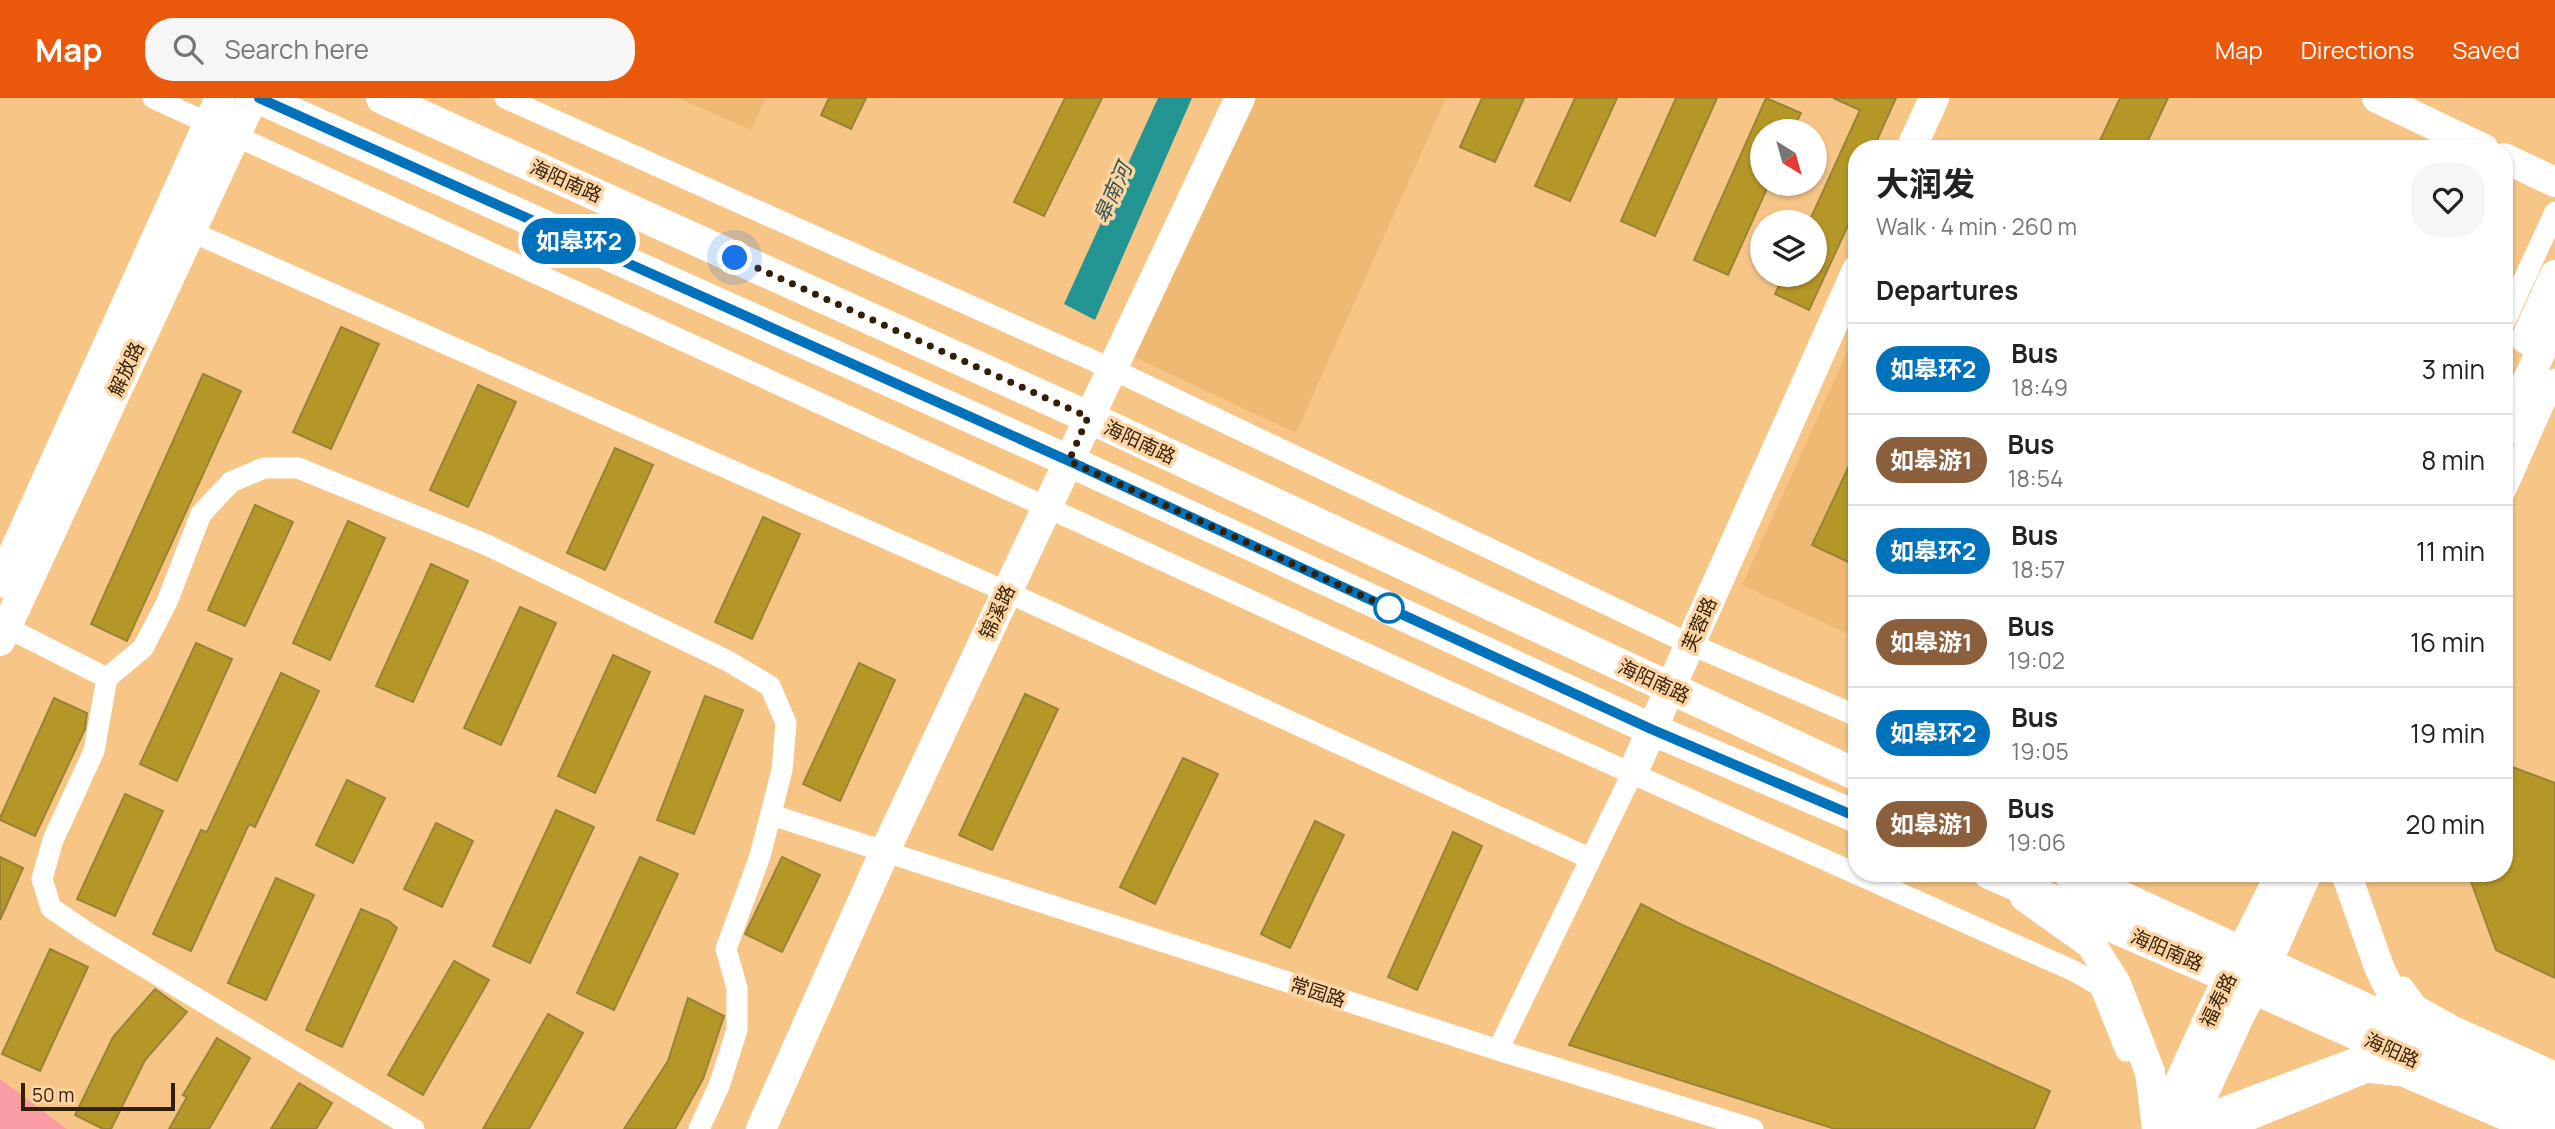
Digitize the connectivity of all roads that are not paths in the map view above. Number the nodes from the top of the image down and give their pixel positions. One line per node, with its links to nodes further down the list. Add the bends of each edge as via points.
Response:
1 (153, 98): 9 (street)
2 (253, 98): 10 (street, 解放路)
3 (259, 98): 26 (main road)
4 (382, 98): 25 (main road, 海阳南路)
5 (505, 98): 22 (street)
6 (1240, 98): 22 (street, 锦溪路)
7 (1934, 98): 11 (street)
8 (2377, 98): 12 (street)
9 (215, 110): 10 (street); 29 (street, 解放路)
10 (236, 136): 16 (street, 解放路); 28 (street)
11 (1915, 140)
12 (2465, 140)
13 (2513, 162): 14 (street)
14 (2555, 182)
15 (2555, 212): 19 (street)
16 (190, 230): 30 (street); 31 (street, 解放路)
17 (2555, 275): 21 (street)
18 (1848, 290): 32 (street, 芙蓉路)
19 (2513, 303)
20 (2555, 320): 24 (street)
21 (2513, 367)
22 (1112, 369): 25 (street, 锦溪路); 32 (street)
23 (2555, 379): 27 (street)
24 (2513, 413)
25 (1088, 417): 26 (street, 锦溪路); 34 (main road, 海阳南路)
26 (1069, 461): 28 (street, 锦溪路); 36 (main road)
27 (2513, 474)
28 (1048, 506): 30 (street, 锦溪路); 38 (street)
29 (0, 583)
30 (1007, 592): 41 (street, 锦溪路); 42 (street)
31 (2, 630): 33 (street)
32 (1690, 644): 34 (street, 芙蓉路); 35 (street)
33 (107, 678): 40 (street, via 143,648 167,602 201,514 230,482 264,468 298,468 488,545 771,686 786,723); 58 (street, via 94,751 53,840 41,879 51,908)
34 (1670, 688): 36 (street, 芙蓉路); 37 (main road, 海阳南路)
35 (1848, 712)
36 (1651, 729): 38 (street, 芙蓉路); 39 (main road)
37 (1848, 771)
38 (1632, 774): 42 (street, 芙蓉路); 43 (street)
39 (1848, 813)
40 (772, 815): 41 (street, 常园路); 59 (street, via 726,949 737,988 737,1030)
41 (885, 851): 54 (street, 常园路); 60 (street, 锦溪路)
42 (1589, 858): 54 (street, 芙蓉路)
43 (1848, 870)
44 (1874, 882): 62 (street, via 2100,986 2139,1083)
45 (2003, 882): 63 (street, via 2091,944 2116,984 2150,1072)
46 (2012, 882): 52 (main road, 海阳南路)
47 (2085, 882): 52 (main road, 海阳南路)
48 (2278, 882): 52 (street, 福寿路)
49 (2301, 882): 52 (street, 福寿路)
50 (2349, 882): 53 (street, via 2379,967)
51 (2363, 882): 55 (street, via 2397,979 2417,1006)
52 (2247, 971): 53 (main road, 海阳路); 63 (street, 福寿路); 64 (street, 福寿路)
53 (2417, 1047): 56 (main road, 海阳路); 57 (main road, 海阳路); 65 (street, via 2364,1060 2220,1114)
54 (1498, 1050): 61 (street, 常园路)
55 (2555, 1072)
56 (2555, 1096)
57 (2555, 1123)
58 (414, 1129)
59 (699, 1129)
60 (761, 1129)
61 (1753, 1129)
62 (2141, 1129)
63 (2157, 1129)
64 (2187, 1129)
65 (2199, 1129)
66 (2233, 1129): 67 (street, via 2367,1072 2403,1076)
67 (2526, 1129)

